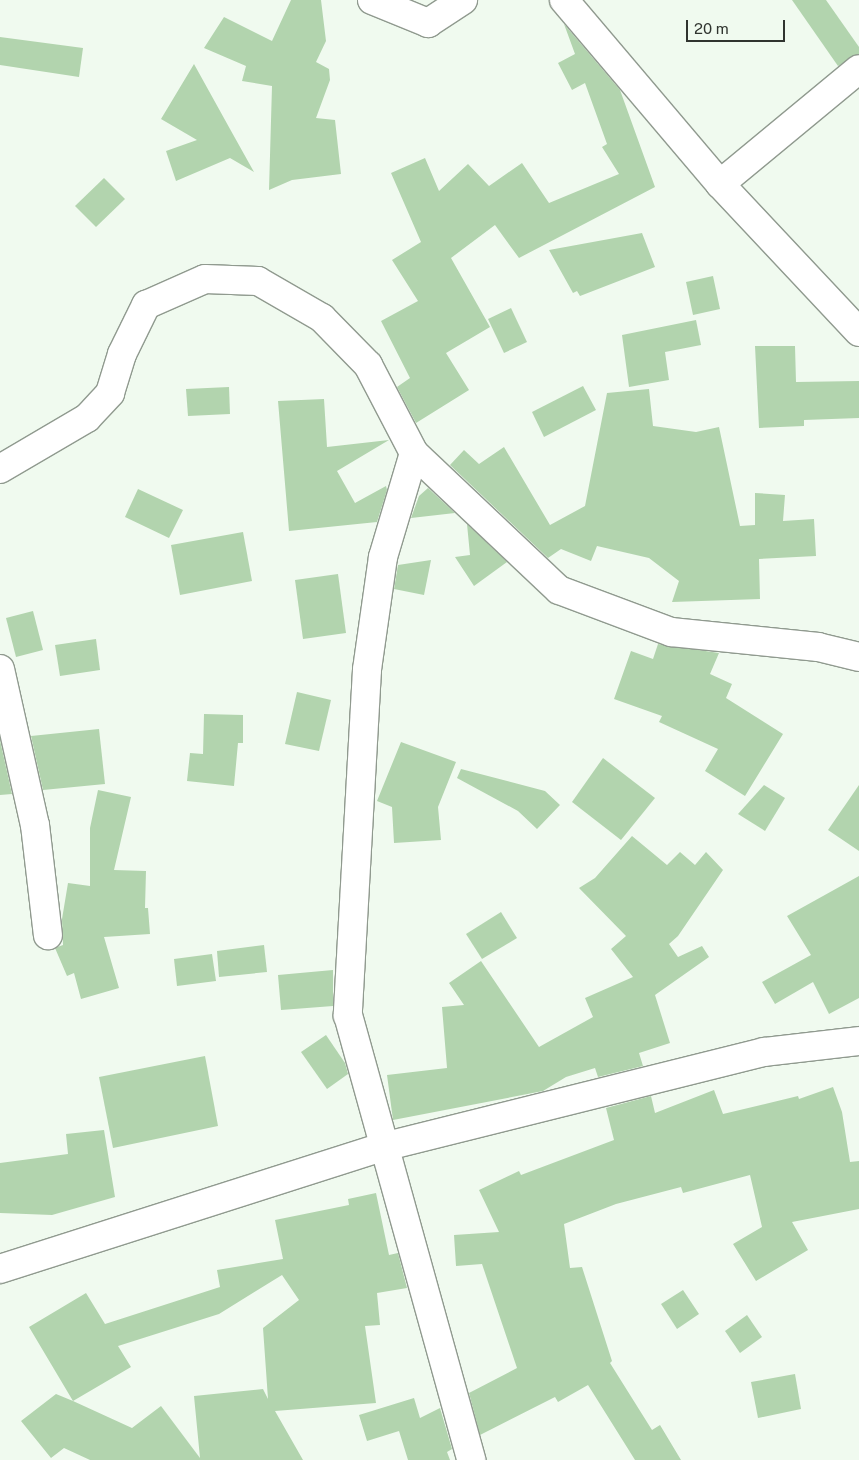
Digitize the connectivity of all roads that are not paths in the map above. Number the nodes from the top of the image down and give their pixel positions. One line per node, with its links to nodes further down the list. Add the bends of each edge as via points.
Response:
1 (372, 0): 2 (street, via 428,23)
2 (463, 0)
3 (564, 0): 5 (street)
4 (859, 68): 5 (street)
5 (720, 184): 6 (street)
6 (859, 332)
7 (414, 453): 8 (street, via 368,365 322,318 258,281 205,279 146,305 122,354 110,393 87,418); 9 (street, via 560,590 671,632 818,647); 13 (street, via 383,557 367,670 348,1015)
8 (0, 469)
9 (859, 657)
10 (0, 669): 11 (street, via 35,826)
11 (48, 935)
12 (859, 1041): 13 (street, via 764,1052)
13 (384, 1147): 14 (street); 15 (street)
14 (0, 1269)
15 (471, 1460)

